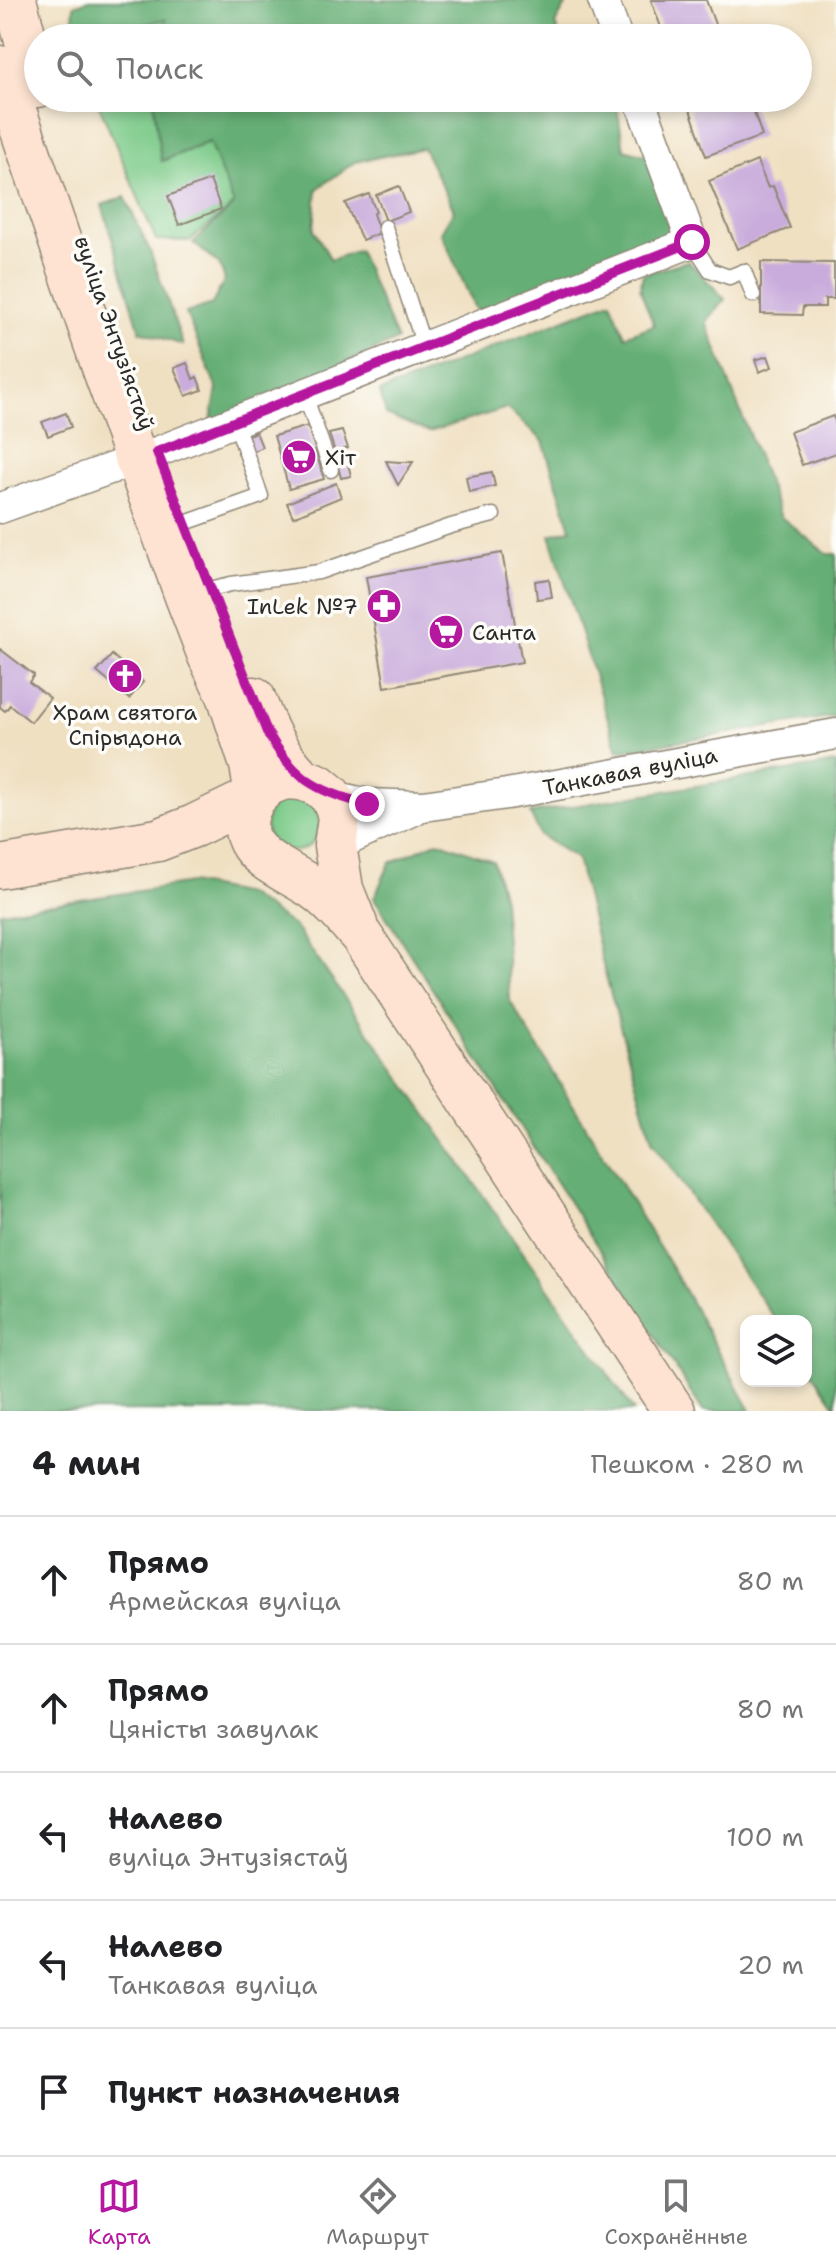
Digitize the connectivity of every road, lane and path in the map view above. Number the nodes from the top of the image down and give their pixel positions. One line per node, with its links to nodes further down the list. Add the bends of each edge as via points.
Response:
1 (15, 0): 4 (street)
2 (603, 0): 3 (street)
3 (612, 24)
4 (24, 34)
5 (0, 67): 12 (street, вуліца Энтузіястаў)
6 (45, 112): 12 (street, вуліца Энтузіястаў)
7 (644, 112): 9 (street)
8 (385, 227): 11 (lane)
9 (692, 242): 10 (lane, via 710,270 729,277 744,271); 11 (street)
10 (753, 295)
11 (424, 346): 12 (street)
12 (147, 456): 14 (street); 16 (street, вуліца Энтузіястаў); 17 (street, вуліца Энтузіястаў)
13 (331, 470): 16 (lane, via 306,398 236,424 261,496)
14 (0, 508)
15 (493, 515): 17 (lane, via 319,572)
16 (185, 523): 17 (street, вуліца Энтузіястаў)
17 (198, 593): 18 (street, вуліца Энтузіястаў); 20 (street, вуліца Энтузіястаў, via 282,759)
18 (209, 656): 21 (street, вуліца Энтузіястаў, via 228,695); 23 (street, вуліца Энтузіястаў, via 238,781 233,794)
19 (836, 734): 22 (street, Танкавая вуліца)
20 (316, 787): 21 (street, via 285,778); 22 (street, Танкавая вуліца, via 367,804); 25 (street, via 339,818)
21 (256, 796): 23 (street); 27 (street, via 247,816 250,842)
22 (423, 806): 25 (street, Танкавая вуліца)
23 (208, 819): 24 (street)
24 (158, 840): 26 (street); 27 (street, via 219,845)
25 (335, 846): 27 (street, via 302,870); 28 (street, via 342,889)
26 (0, 867)
27 (276, 868): 28 (street, via 314,888)
28 (362, 937): 29 (street)
29 (674, 1411)

